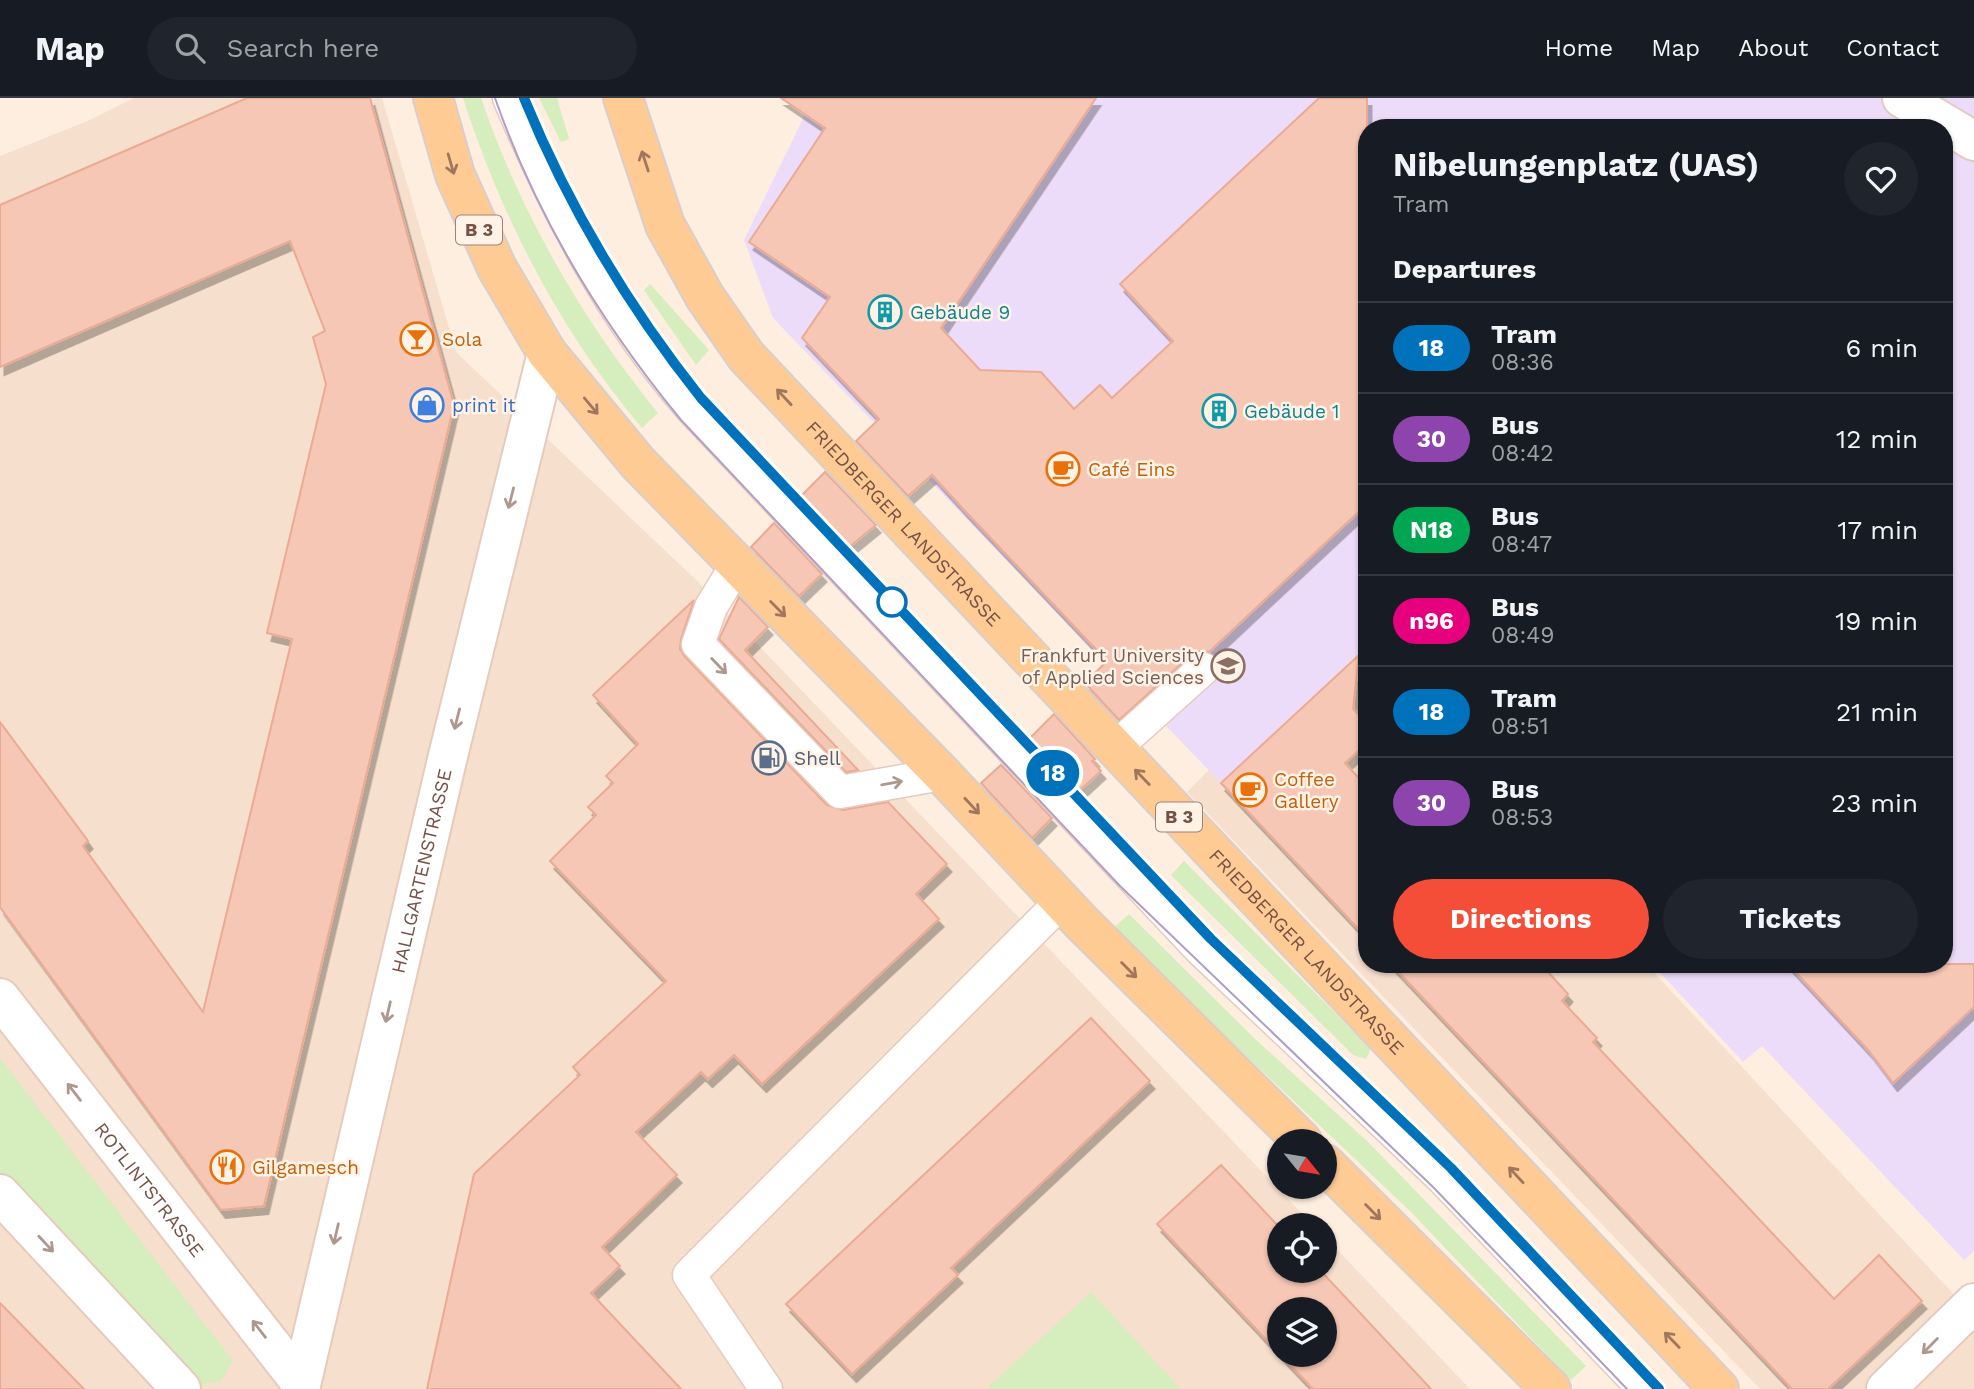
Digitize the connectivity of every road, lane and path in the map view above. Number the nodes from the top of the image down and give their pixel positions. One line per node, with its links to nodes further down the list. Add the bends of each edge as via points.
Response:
1 (433, 98): 8 (main road, B 3, one-way to 8, via 455,176 496,268)
2 (509, 98): 23 (lane, via 587,264 638,341 692,409 1192,941 1433,1169)
3 (623, 98): 11 (main road, FRIEDBERGER LANDSTRASSE / B 3, one-way to 3, via 746,356 705,297 665,225)
4 (1902, 98): 5 (street)
5 (1937, 119)
6 (1953, 128): 7 (street)
7 (1974, 141)
8 (547, 353): 9 (main road, B 3, one-way to 9, via 638,463); 19 (street, HALLGARTENSTRASSE, one-way to 19)
9 (736, 566): 12 (main road, B 3, one-way to 12); 12 (lane, one-way to 12, via 711,607 698,644 840,792)
10 (1203, 669): 11 (lane)
11 (1116, 747): 24 (main road, FRIEDBERGER LANDSTRASSE / B 3, one-way to 11)
12 (942, 774): 13 (main road, B 3, one-way to 13)
13 (1062, 901): 15 (main road, B 3, one-way to 15); 21 (lane, via 689,1275)
14 (0, 998): 19 (street, ROTLINTSTRASSE, one-way to 14)
15 (1290, 1129)
16 (1337, 1176): 22 (main road, one-way to 22)
17 (0, 1194): 20 (street, one-way to 20)
18 (1974, 1303): 25 (street, one-way to 25)
19 (300, 1386)
20 (181, 1389)
21 (766, 1389)
22 (1551, 1389)
23 (1644, 1389)
24 (1719, 1389)
25 (1886, 1389)

